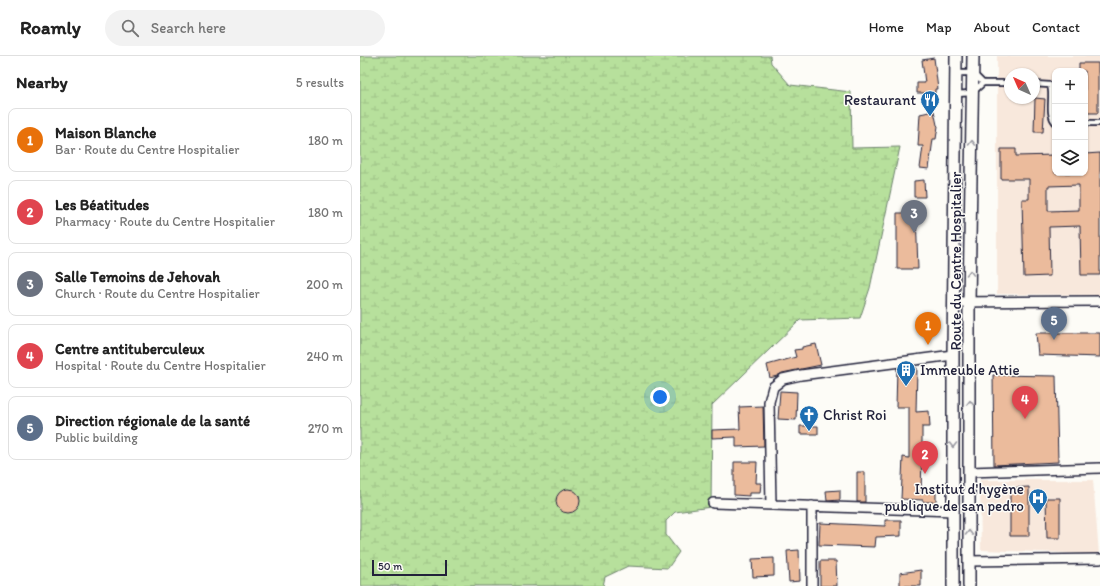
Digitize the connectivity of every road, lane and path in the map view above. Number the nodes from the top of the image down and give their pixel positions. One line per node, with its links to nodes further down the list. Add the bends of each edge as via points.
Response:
1 (956, 56): 3 (street, Route du Centre Hospitalier)
2 (973, 56): 4 (street, Route du Centre Hospitalier)
3 (956, 73): 4 (lane); 9 (street, Route du Centre Hospitalier)
4 (973, 73): 5 (lane); 8 (street, Route du Centre Hospitalier)
5 (983, 83): 6 (lane); 8 (lane)
6 (1004, 84)
7 (1040, 84): 10 (lane, via 1050,85)
8 (972, 93): 9 (lane); 15 (street, Route du Centre Hospitalier, one-way to 8)
9 (956, 94): 14 (street, Route du Centre Hospitalier)
10 (1052, 104)
11 (1088, 124): 12 (lane)
12 (1100, 124)
13 (1100, 301): 15 (street)
14 (953, 302): 15 (street); 16 (street, Route du Centre Hospitalier)
15 (969, 302): 18 (street, Route du Centre Hospitalier, one-way to 15)
16 (953, 355): 20 (street, via 801,375 783,379 773,387 769,402); 22 (street, Route du Centre Hospitalier, one-way to 22)
17 (1100, 468): 18 (street)
18 (969, 472): 24 (street, Route du Centre Hospitalier, one-way to 18)
19 (713, 502): 20 (street)
20 (771, 504): 21 (street)
21 (812, 506): 22 (street); 25 (street)
22 (954, 511): 26 (street, Route du Centre Hospitalier)
23 (1100, 559): 24 (street)
24 (969, 561): 27 (street, Route du Centre Hospitalier)
25 (812, 586)
26 (954, 586)
27 (969, 586)

